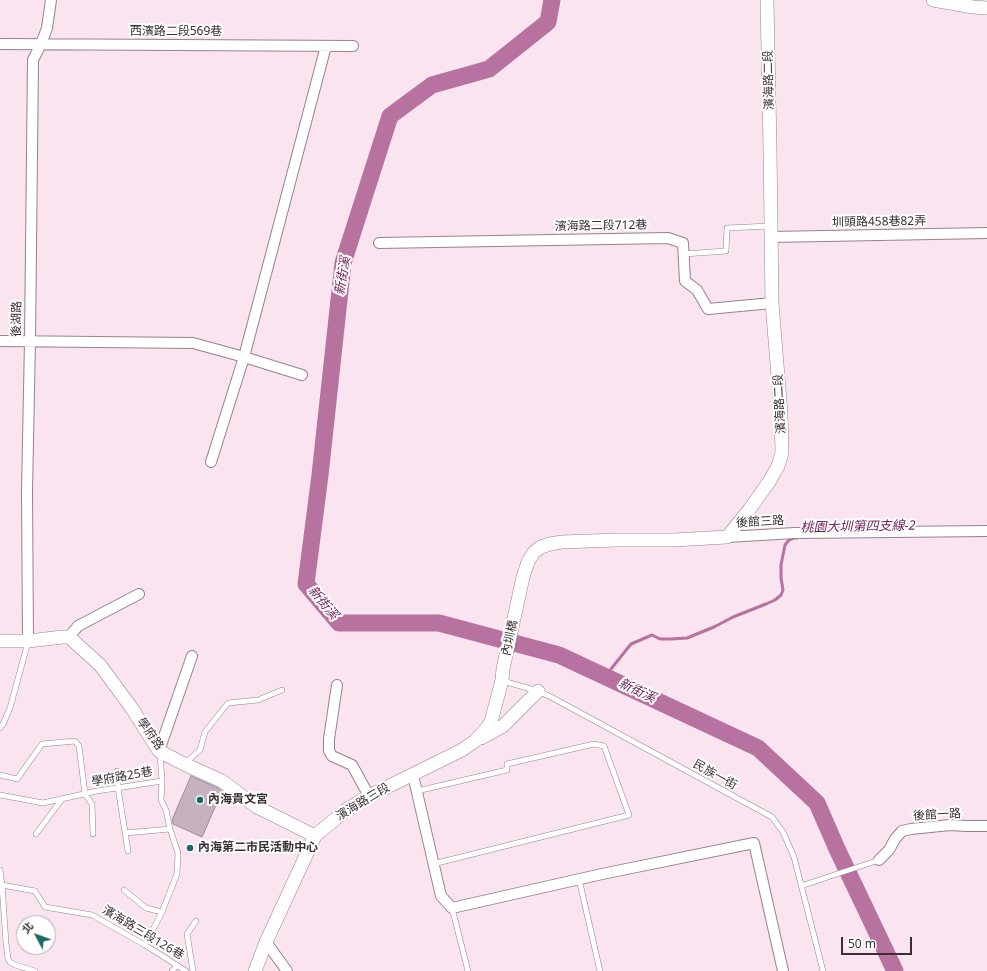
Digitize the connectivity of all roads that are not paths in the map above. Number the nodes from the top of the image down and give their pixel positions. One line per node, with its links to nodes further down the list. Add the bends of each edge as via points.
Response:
1 (51, 0): 6 (street, 後湖路, via 47,28)
2 (767, 0): 9 (street, 濱海路二段)
3 (932, 0): 4 (street, via 973,8)
4 (987, 8)
5 (0, 44): 6 (street, 西濱路二段569巷)
6 (41, 44): 7 (street, 西濱路二段569巷); 15 (street, 後湖路, via 33,60)
7 (326, 46): 8 (street, 西濱路二段569巷); 16 (street)
8 (353, 46)
9 (771, 231): 10 (street, 圳頭路458巷82弄); 12 (lane, via 727,228 726,252); 13 (street, 濱海路二段)
10 (987, 233)
11 (379, 243): 12 (street, 濱海路二段712巷, via 668,238 683,243)
12 (684, 254): 13 (street, via 685,281 697,290 708,309)
13 (772, 303): 20 (street, 濱海路二段, via 781,405 782,453 769,482)
14 (0, 341): 15 (street)
15 (30, 341): 16 (street, via 193,343); 24 (street, 後湖路)
16 (244, 357): 17 (street); 18 (street)
17 (302, 375)
18 (211, 462)
19 (987, 531): 20 (street, 後館三路, via 795,533)
20 (727, 537): 26 (street, 內圳橋, via 617,540 550,544 541,547 534,552 528,562 523,578)
21 (139, 594): 22 (street, via 78,626)
22 (69, 638): 24 (street); 32 (street, 學府路, via 100,665 131,707)
23 (0, 641): 24 (street)
24 (28, 641): 30 (lane, via 10,708)
25 (192, 656): 32 (street)
26 (502, 675): 29 (lane, 民族一街); 31 (street, 濱海路三段, via 491,722)
27 (337, 685): 42 (street, via 329,751 332,756 352,765)
28 (282, 690): 33 (lane, via 258,700 228,703 205,732 200,750)
29 (538, 691): 31 (street, via 503,726); 56 (lane, 民族一街, via 772,817 783,832 794,857)
30 (0, 728)
31 (474, 741): 36 (street, 濱海路三段, via 462,750)
32 (159, 752): 33 (street, 學府路); 37 (lane)
33 (184, 764): 49 (street, 學府路, via 222,781 257,807)
34 (117, 771): 38 (lane)
35 (0, 775): 40 (lane, via 17,779 42,744 75,741 79,746)
36 (413, 775): 39 (street); 42 (street, 濱海路三段)
37 (162, 781): 38 (lane, 學府路25巷); 45 (lane, via 161,800)
38 (118, 788): 40 (lane, 學府路25巷); 46 (lane)
39 (417, 791): 52 (street); 52 (lane, via 507,770 507,764 594,744 604,746 629,815)
40 (85, 794): 43 (lane, 學府路25巷); 48 (lane, via 92,804)
41 (0, 795): 43 (lane, 學府路25巷, via 43,803)
42 (369, 796): 49 (street, 濱海路三段, via 346,810)
43 (62, 799): 47 (lane)
44 (987, 826): 51 (street, 後館一路, via 950,825 911,829 894,838 889,850)
45 (170, 829): 46 (lane); 59 (lane, via 178,854 177,874)
46 (125, 833): 50 (lane)
47 (36, 834)
48 (93, 834)
49 (315, 836): 61 (street, 濱海路三段)
50 (128, 851)
51 (879, 860): 56 (lane)
52 (433, 864): 58 (street, via 441,896)
53 (0, 870): 55 (lane)
54 (579, 879): 58 (street); 72 (lane); 73 (street, via 754,843)
55 (2, 885): 62 (lane); 63 (lane, 濱海路三段126巷, via 35,891 45,907 92,915)
56 (801, 886): 74 (lane, 民族一街)
57 (124, 890): 59 (lane, via 146,908)
58 (452, 908): 71 (lane)
59 (162, 912): 63 (lane)
60 (196, 921): 68 (lane, via 187,934)
61 (266, 942): 69 (street, 濱海路三段); 70 (street)
62 (3, 943): 65 (lane, via 10,962)
63 (144, 945): 64 (lane, 濱海路三段126巷)
64 (177, 965): 66 (lane); 67 (lane, 濱海路三段126巷)
65 (34, 971)
66 (172, 971)
67 (186, 971)
68 (193, 971)
69 (255, 971)
70 (288, 971)
71 (468, 971)
72 (600, 971)
73 (783, 971)
74 (823, 971)

